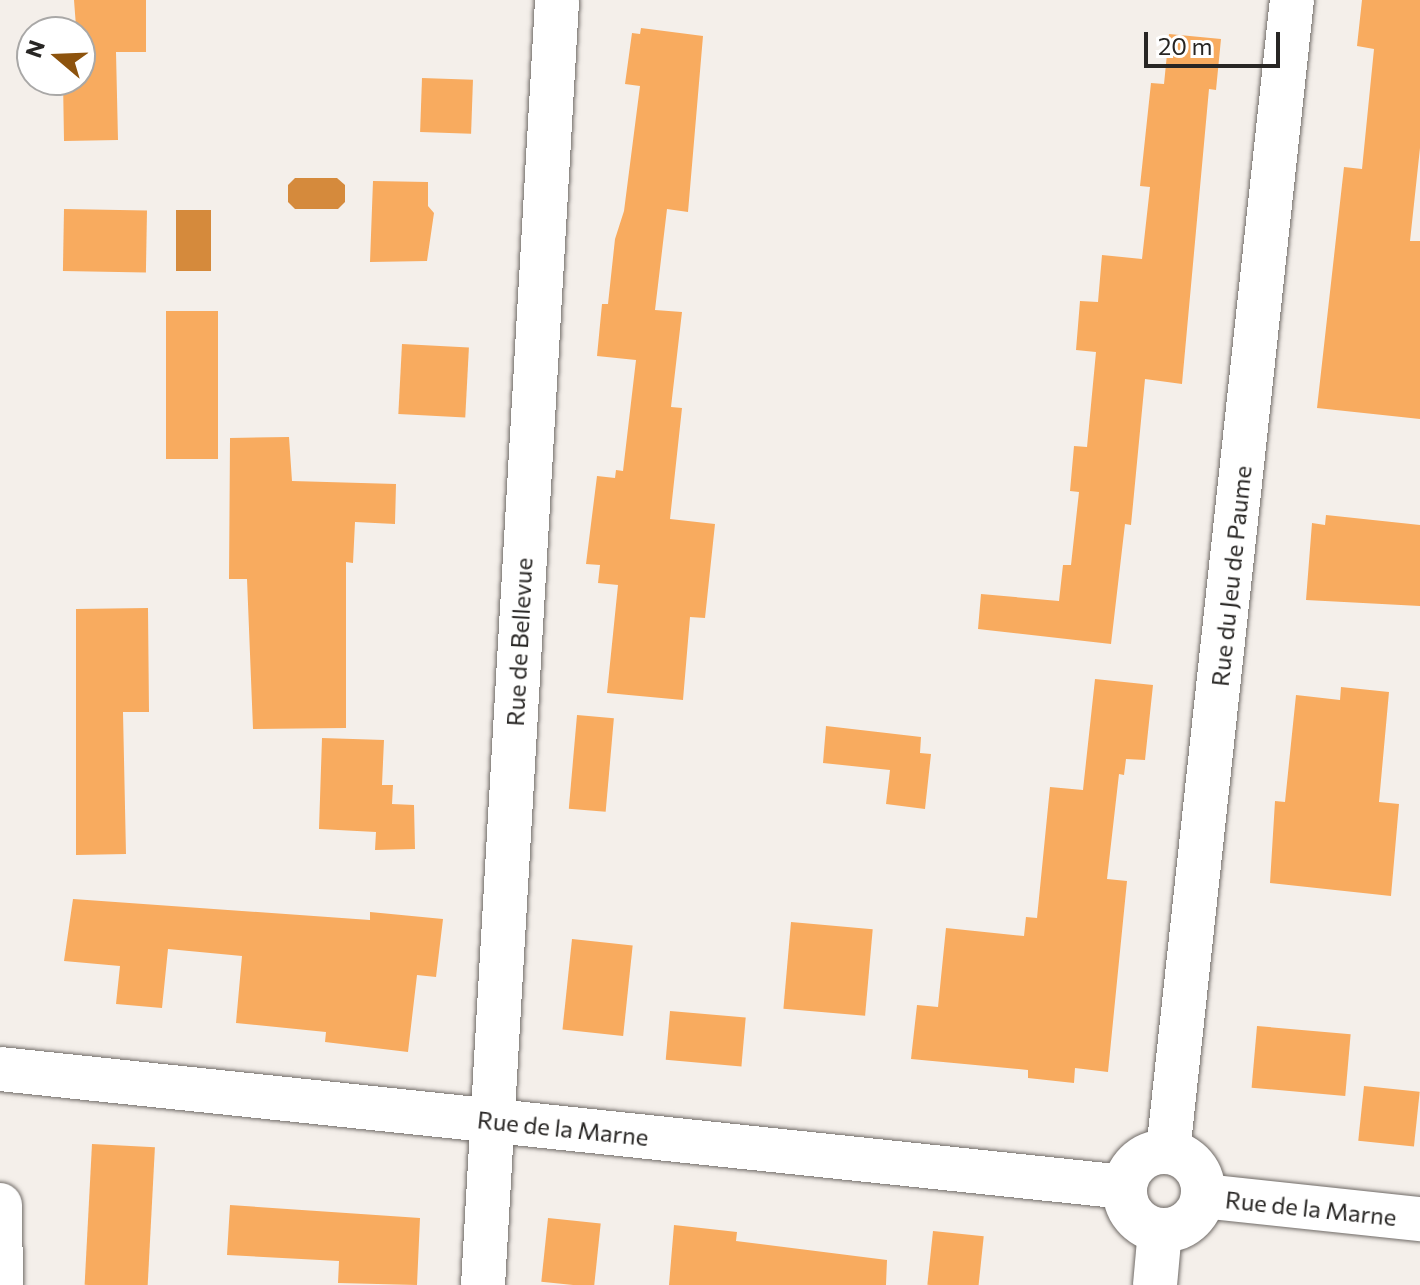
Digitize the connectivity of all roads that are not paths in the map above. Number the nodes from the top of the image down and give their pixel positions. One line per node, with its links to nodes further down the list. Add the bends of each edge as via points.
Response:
1 (557, 0): 4 (street, Rue de Bellevue)
2 (1292, 0): 5 (street, Rue du Jeu de Paume)
3 (0, 1069): 4 (street, Rue de la Marne)
4 (491, 1121): 6 (street, Rue de la Marne); 12 (street, Rue de Bellevue)
5 (1168, 1152): 6 (street, via 1144,1157); 7 (street, via 1191,1162 1199,1172)
6 (1125, 1187): 10 (street, via 1130,1211)
7 (1203, 1196): 9 (street, Rue de la Marne); 10 (street, via 1193,1218)
8 (0, 1205): 11 (street)
9 (1420, 1219)
10 (1160, 1230): 13 (street)
11 (1, 1285)
12 (483, 1285)
13 (1155, 1285)

